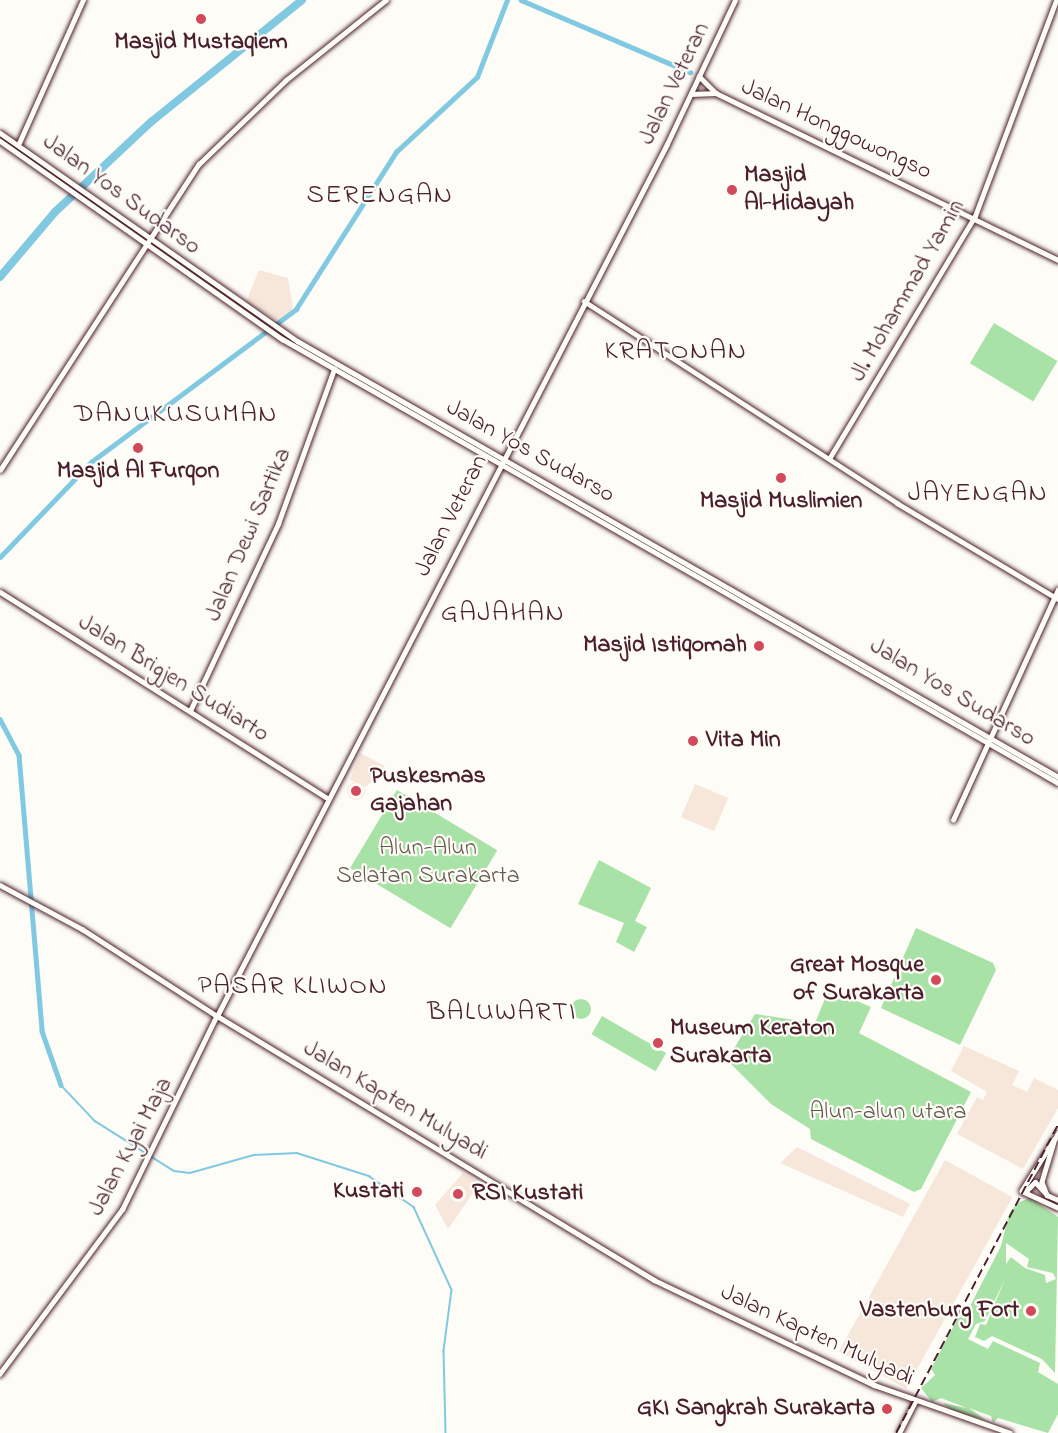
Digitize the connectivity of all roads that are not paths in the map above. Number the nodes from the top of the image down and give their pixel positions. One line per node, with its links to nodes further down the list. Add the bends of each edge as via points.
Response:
1 (83, 0): 10 (main road)
2 (386, 0): 12 (main road, via 286,80 217,144 196,168)
3 (735, 0): 5 (main road, Jalan Veteran)
4 (1056, 0): 11 (main road, Jl. Mohammad Yamin)
5 (699, 76): 6 (main road, Jalan Honggowongso); 7 (main road, Jalan Veteran)
6 (716, 93): 7 (main road); 11 (main road, Jalan Honggowongso)
7 (691, 94): 14 (main road, Jalan Veteran)
8 (0, 133): 10 (main road, Jalan Yos Sudarso)
9 (0, 141): 12 (main road, Jalan Yos Sudarso)
10 (19, 142): 12 (main road, Jalan Yos Sudarso)
11 (975, 216): 13 (main road, Jalan Honggowongso); 19 (main road, Jl. Mohammad Yamin)
12 (150, 244): 15 (main road, Jalan Yos Sudarso); 21 (main road)
13 (1058, 260)
14 (584, 301): 18 (main road, Jalan Veteran); 19 (main road)
15 (274, 330): 16 (main road, Jalan Yos Sudarso); 17 (main road, Jalan Yos Sudarso)
16 (334, 369): 17 (main road, Jalan Yos Sudarso); 26 (main road, Jalan Dewi Sartika, via 278,524)
17 (401, 404): 18 (main road, Jalan Yos Sudarso); 20 (main road, Jalan Yos Sudarso)
18 (502, 458): 20 (main road, Jalan Veteran); 22 (main road, Jalan Yos Sudarso)
19 (829, 459): 25 (main road)
20 (499, 464): 22 (main road, Jalan Yos Sudarso); 30 (main road, Jalan Veteran)
21 (0, 470)
22 (677, 559): 27 (main road, Jalan Yos Sudarso)
23 (1058, 590): 25 (main road)
24 (0, 592): 26 (main road, Jalan Brigjen Sudiarto)
25 (1056, 598): 27 (main road)
26 (190, 711): 30 (main road, Jalan Brigjen Sudiarto)
27 (991, 738): 28 (main road, Jalan Yos Sudarso); 29 (main road, Jalan Yos Sudarso); 31 (main road)
28 (1058, 777)
29 (1058, 783)
30 (327, 798): 33 (main road, Jalan Veteran)
31 (953, 820)
32 (0, 885): 33 (main road, Jalan Kapten Mulyadi)
33 (217, 1016): 43 (main road, Jalan Kyai Maja, via 150,1157 114,1222); 44 (main road, Jalan Kapten Mulyadi, via 654,1280)
34 (1058, 1133): 35 (main road)
35 (1054, 1140): 36 (main road); 37 (main road)
36 (1036, 1167): 37 (main road); 38 (main road)
37 (1043, 1172): 40 (main road)
38 (1026, 1185): 39 (main road); 40 (main road, via 1038,1183)
39 (1023, 1192): 42 (main road)
40 (1047, 1195): 41 (main road)
41 (1058, 1200)
42 (1058, 1208)
43 (0, 1374)
44 (915, 1401): 45 (main road); 46 (main road, Jalan Kapten Mulyadi)
45 (899, 1433)
46 (1010, 1433)

